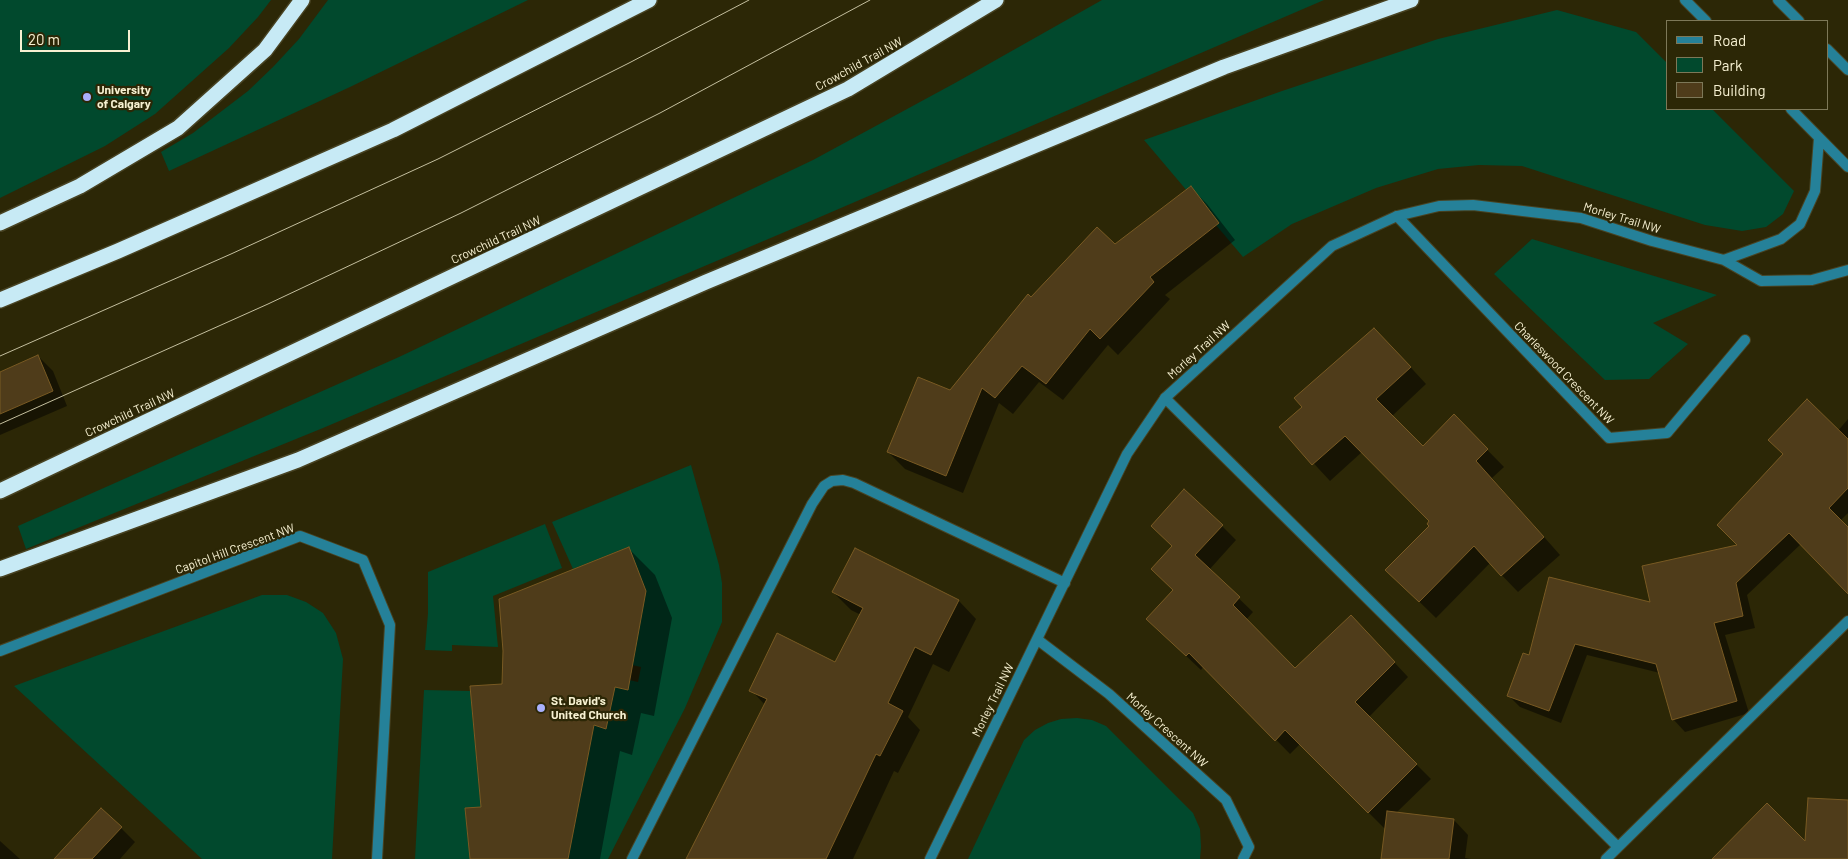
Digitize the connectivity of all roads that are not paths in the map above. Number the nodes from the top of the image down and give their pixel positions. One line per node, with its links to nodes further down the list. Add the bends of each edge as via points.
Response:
1 (302, 0): 15 (highway, via 265,50 178,128 80,186)
2 (649, 0): 18 (highway, via 393,130)
3 (996, 0): 21 (highway, Crowchild Trail NW, via 848,90)
4 (1411, 0): 22 (highway, via 1224,67 715,279 298,460)
5 (1685, 0): 7 (street)
6 (1782, 2): 8 (street)
7 (1705, 20)
8 (1799, 20)
9 (1828, 50): 10 (street)
10 (1848, 70)
11 (1792, 110): 12 (street)
12 (1819, 138): 13 (street); 16 (street, via 1815,191 1800,224 1781,238)
13 (1848, 167)
14 (1397, 216): 16 (street, Morley Trail NW, via 1439,206 1473,205 1582,218); 19 (street, Charleswood Crescent NW, via 1609,438 1667,433); 20 (street, Morley Trail NW, via 1332,246)
15 (0, 223)
16 (1724, 260): 17 (street, Morley Trail NW, via 1761,281 1812,280)
17 (1848, 270)
18 (0, 300)
19 (1745, 340)
20 (1165, 398): 23 (street, Morley Trail NW, via 1127,454); 27 (street)
21 (0, 491)
22 (0, 569)
23 (1065, 583): 25 (street, Morley Trail NW); 29 (street, via 854,483 832,481 824,486)
24 (1848, 621): 27 (street)
25 (1038, 640): 30 (street, Morley Trail NW); 31 (street, Morley Crescent NW, via 1109,694 1226,800 1249,847)
26 (0, 651): 28 (street, Capitol Hill Crescent NW, via 300,536 363,560 390,625)
27 (1618, 847): 32 (street)
28 (378, 859)
29 (632, 859)
30 (930, 859)
31 (1243, 859)
32 (1606, 859)

